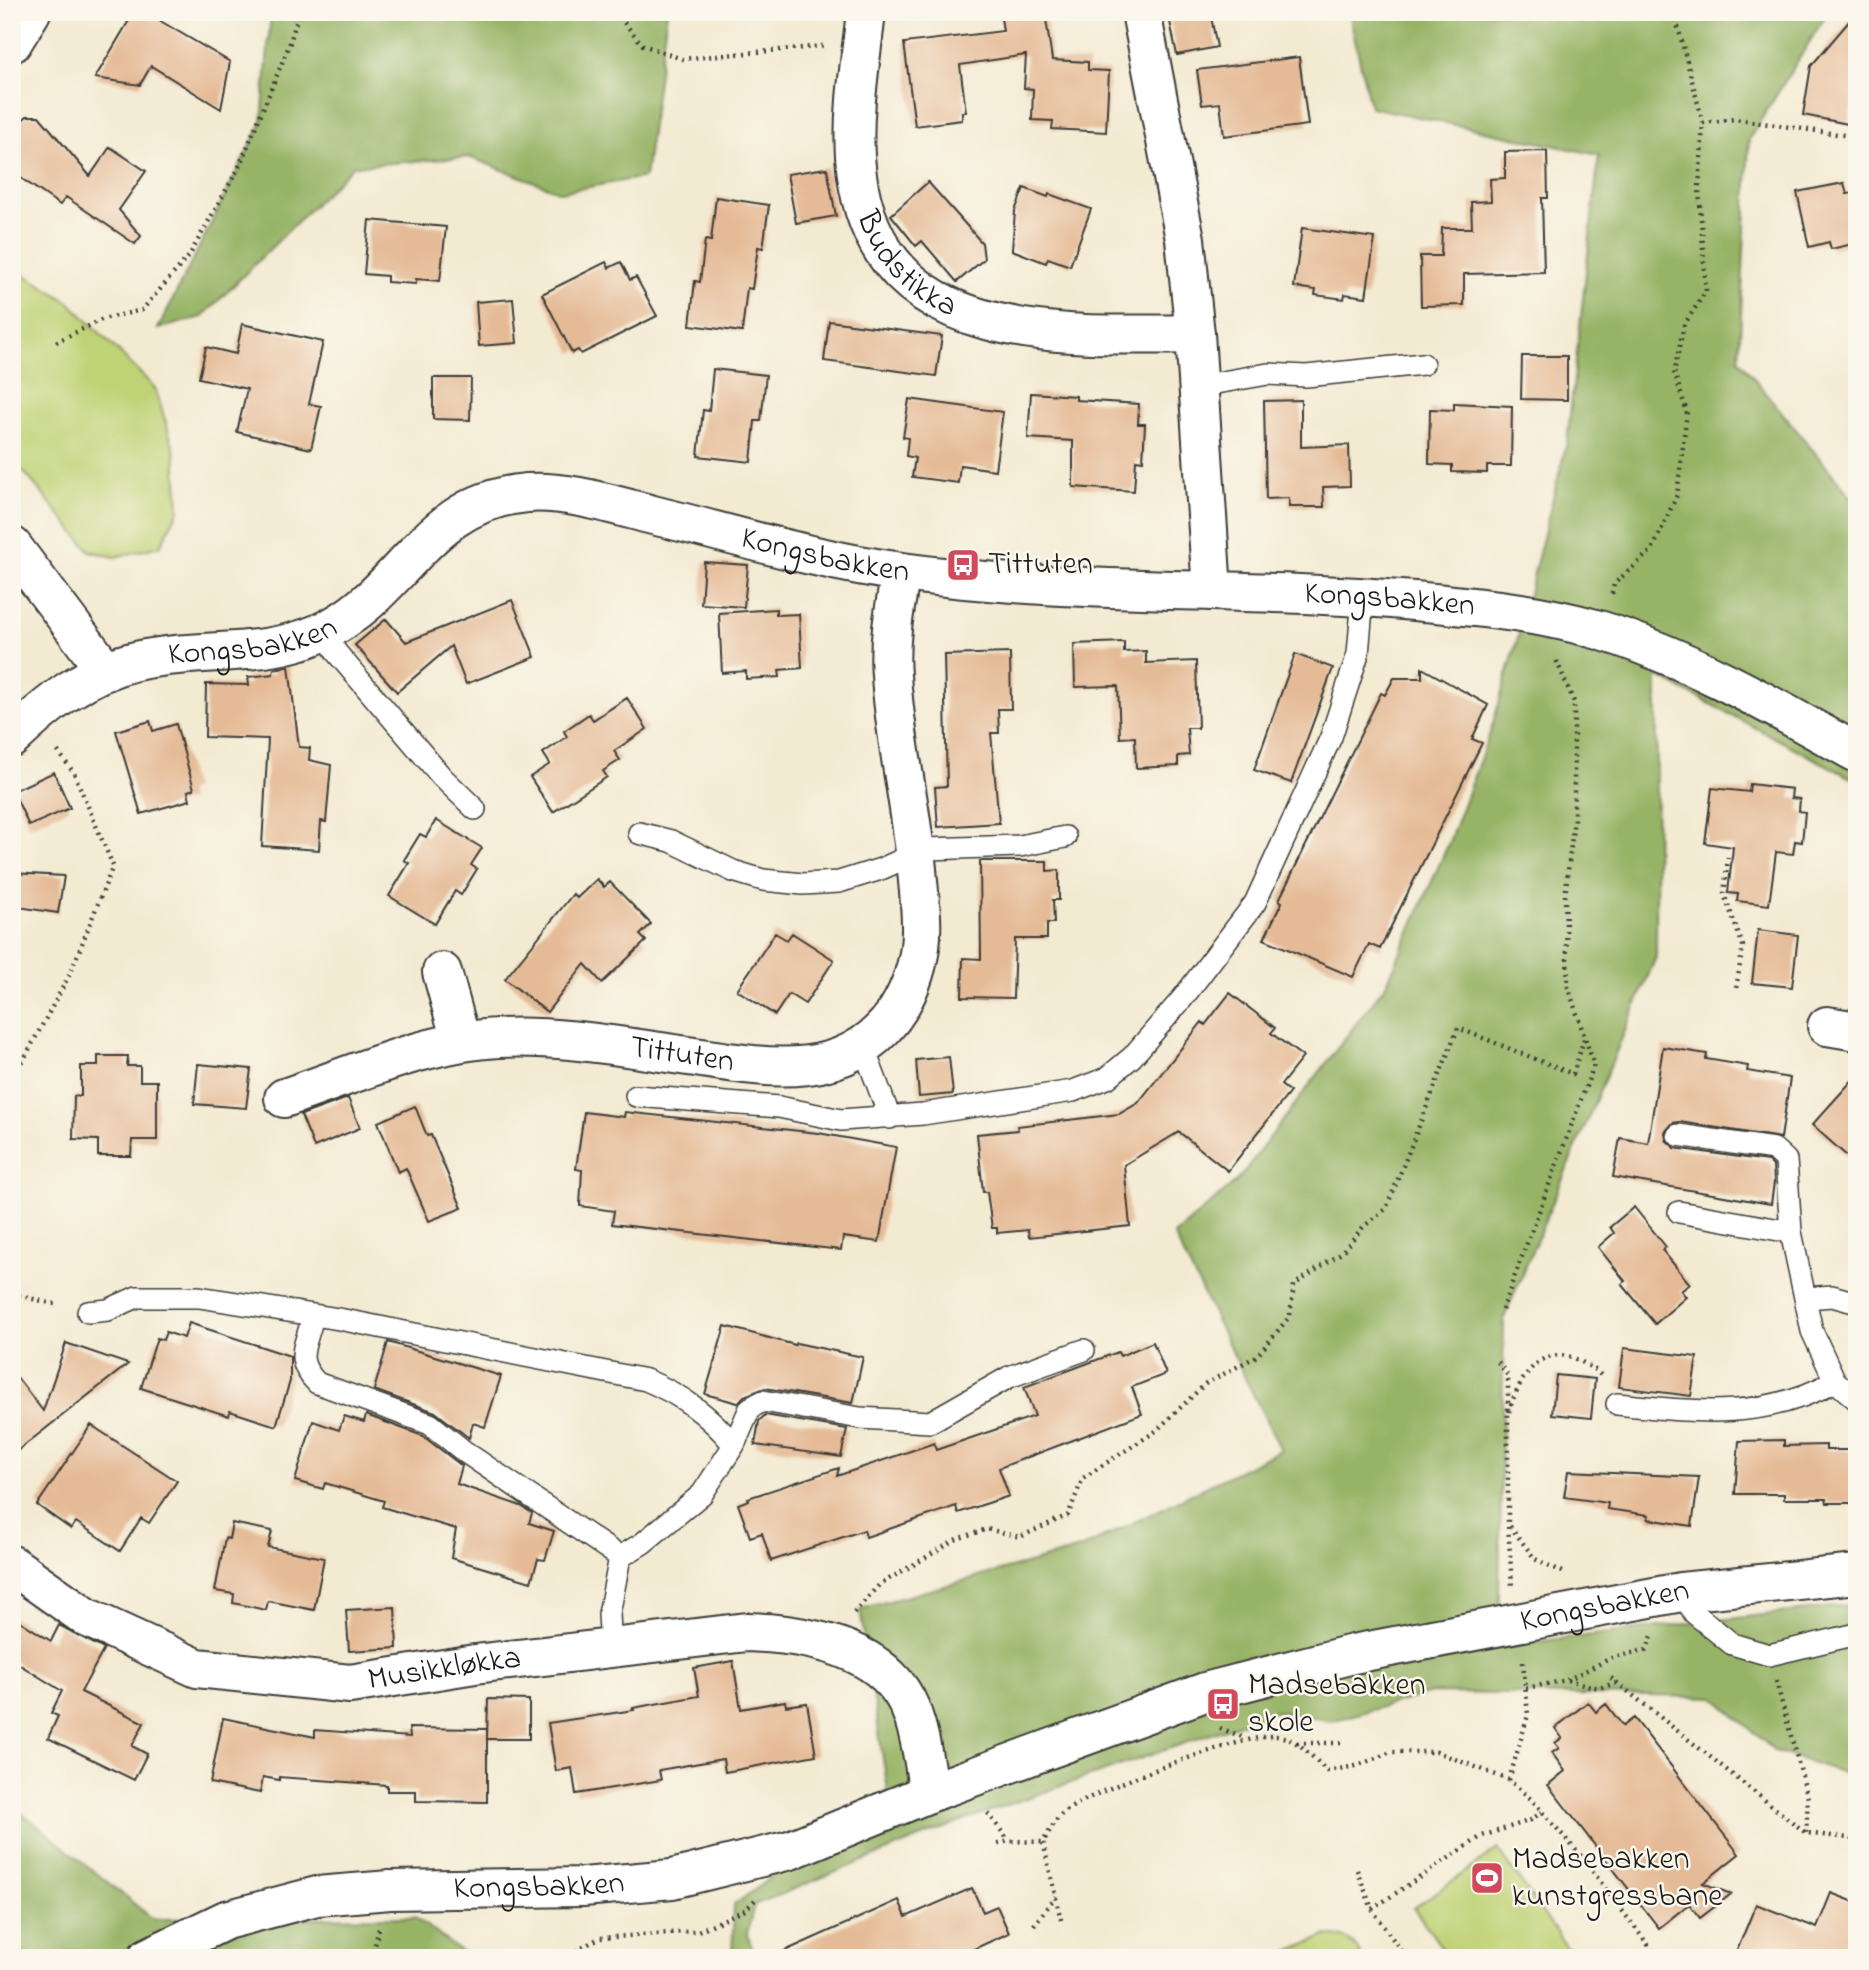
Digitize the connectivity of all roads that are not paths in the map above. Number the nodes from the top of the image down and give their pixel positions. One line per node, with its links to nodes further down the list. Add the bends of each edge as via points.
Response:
1 (31, 12): 4 (street)
2 (1141, 12): 5 (street, via 1185,239)
3 (864, 30): 5 (street, Budstikka, via 855,118 859,188 885,258 911,285 961,312 1056,333)
4 (12, 43)
5 (1195, 334): 7 (street)
6 (1423, 364): 7 (lane, via 1306,376 1268,374)
7 (1199, 386): 10 (street)
8 (12, 546): 13 (street)
9 (901, 572): 10 (street, Kongsbakken); 12 (street, Kongsbakken, via 569,496 529,493 463,511 438,528 354,614); 19 (street, Tittuten, via 890,627 891,676)
10 (1212, 592): 11 (street, Kongsbakken)
11 (1363, 597): 15 (street, Kongsbakken, via 1537,616 1600,631 1670,656); 25 (lane, via 1357,654 1331,737 1255,903 1132,1056 1107,1078 1073,1091)
12 (325, 631): 13 (street, Kongsbakken, via 296,643 259,650 137,661); 16 (lane, via 336,652)
13 (106, 671): 14 (street, Kongsbakken, via 64,693)
14 (23, 728)
15 (1857, 753)
16 (475, 809)
17 (639, 833): 19 (lane, via 671,841 733,871 803,884 839,882)
18 (1065, 837): 19 (lane, via 1020,846 950,846)
19 (916, 852): 22 (street, Tittuten, via 921,921 914,971 901,1006)
20 (442, 972): 21 (street)
21 (461, 1041): 22 (street, Tittuten, via 549,1039 759,1067 827,1063); 24 (street, Tittuten)
22 (863, 1046): 25 (lane)
23 (636, 1096): 25 (lane, via 779,1107 841,1120)
24 (284, 1098)
25 (890, 1118)
26 (1678, 1135): 28 (lane, via 1774,1149 1786,1160)
27 (1679, 1212): 28 (lane)
28 (1791, 1231): 29 (lane)
29 (1807, 1298): 30 (lane, via 1832,1296); 34 (lane, via 1812,1331)
30 (1857, 1303)
31 (88, 1312): 32 (lane, via 108,1310 137,1297 200,1297)
32 (313, 1315): 37 (lane, via 646,1380 676,1393 715,1422); 38 (lane, via 300,1359 317,1383 430,1424)
33 (1084, 1350): 37 (lane, via 1009,1377 930,1422 860,1418 763,1401 750,1408)
34 (1835, 1381): 35 (lane); 36 (lane, via 1808,1396 1706,1413)
35 (1857, 1400)
36 (1617, 1404)
37 (734, 1445): 38 (lane, via 702,1494 643,1544)
38 (620, 1557): 43 (lane, via 609,1614)
39 (12, 1565): 43 (street, Musikkløkka, via 86,1617 197,1668 350,1684 475,1664)
40 (1857, 1574): 41 (street, Kongsbakken)
41 (1681, 1592): 42 (lane, via 1694,1613 1732,1644 1769,1655); 44 (street, Kongsbakken, via 1353,1654 1205,1692)
42 (1857, 1634)
43 (611, 1650): 44 (street, Musikkløkka, via 747,1632 785,1633 828,1643 860,1657 893,1679 910,1708)
44 (929, 1793): 45 (street, Kongsbakken, via 790,1850 671,1879 583,1887 390,1890 317,1896 226,1920)
45 (148, 1958)

